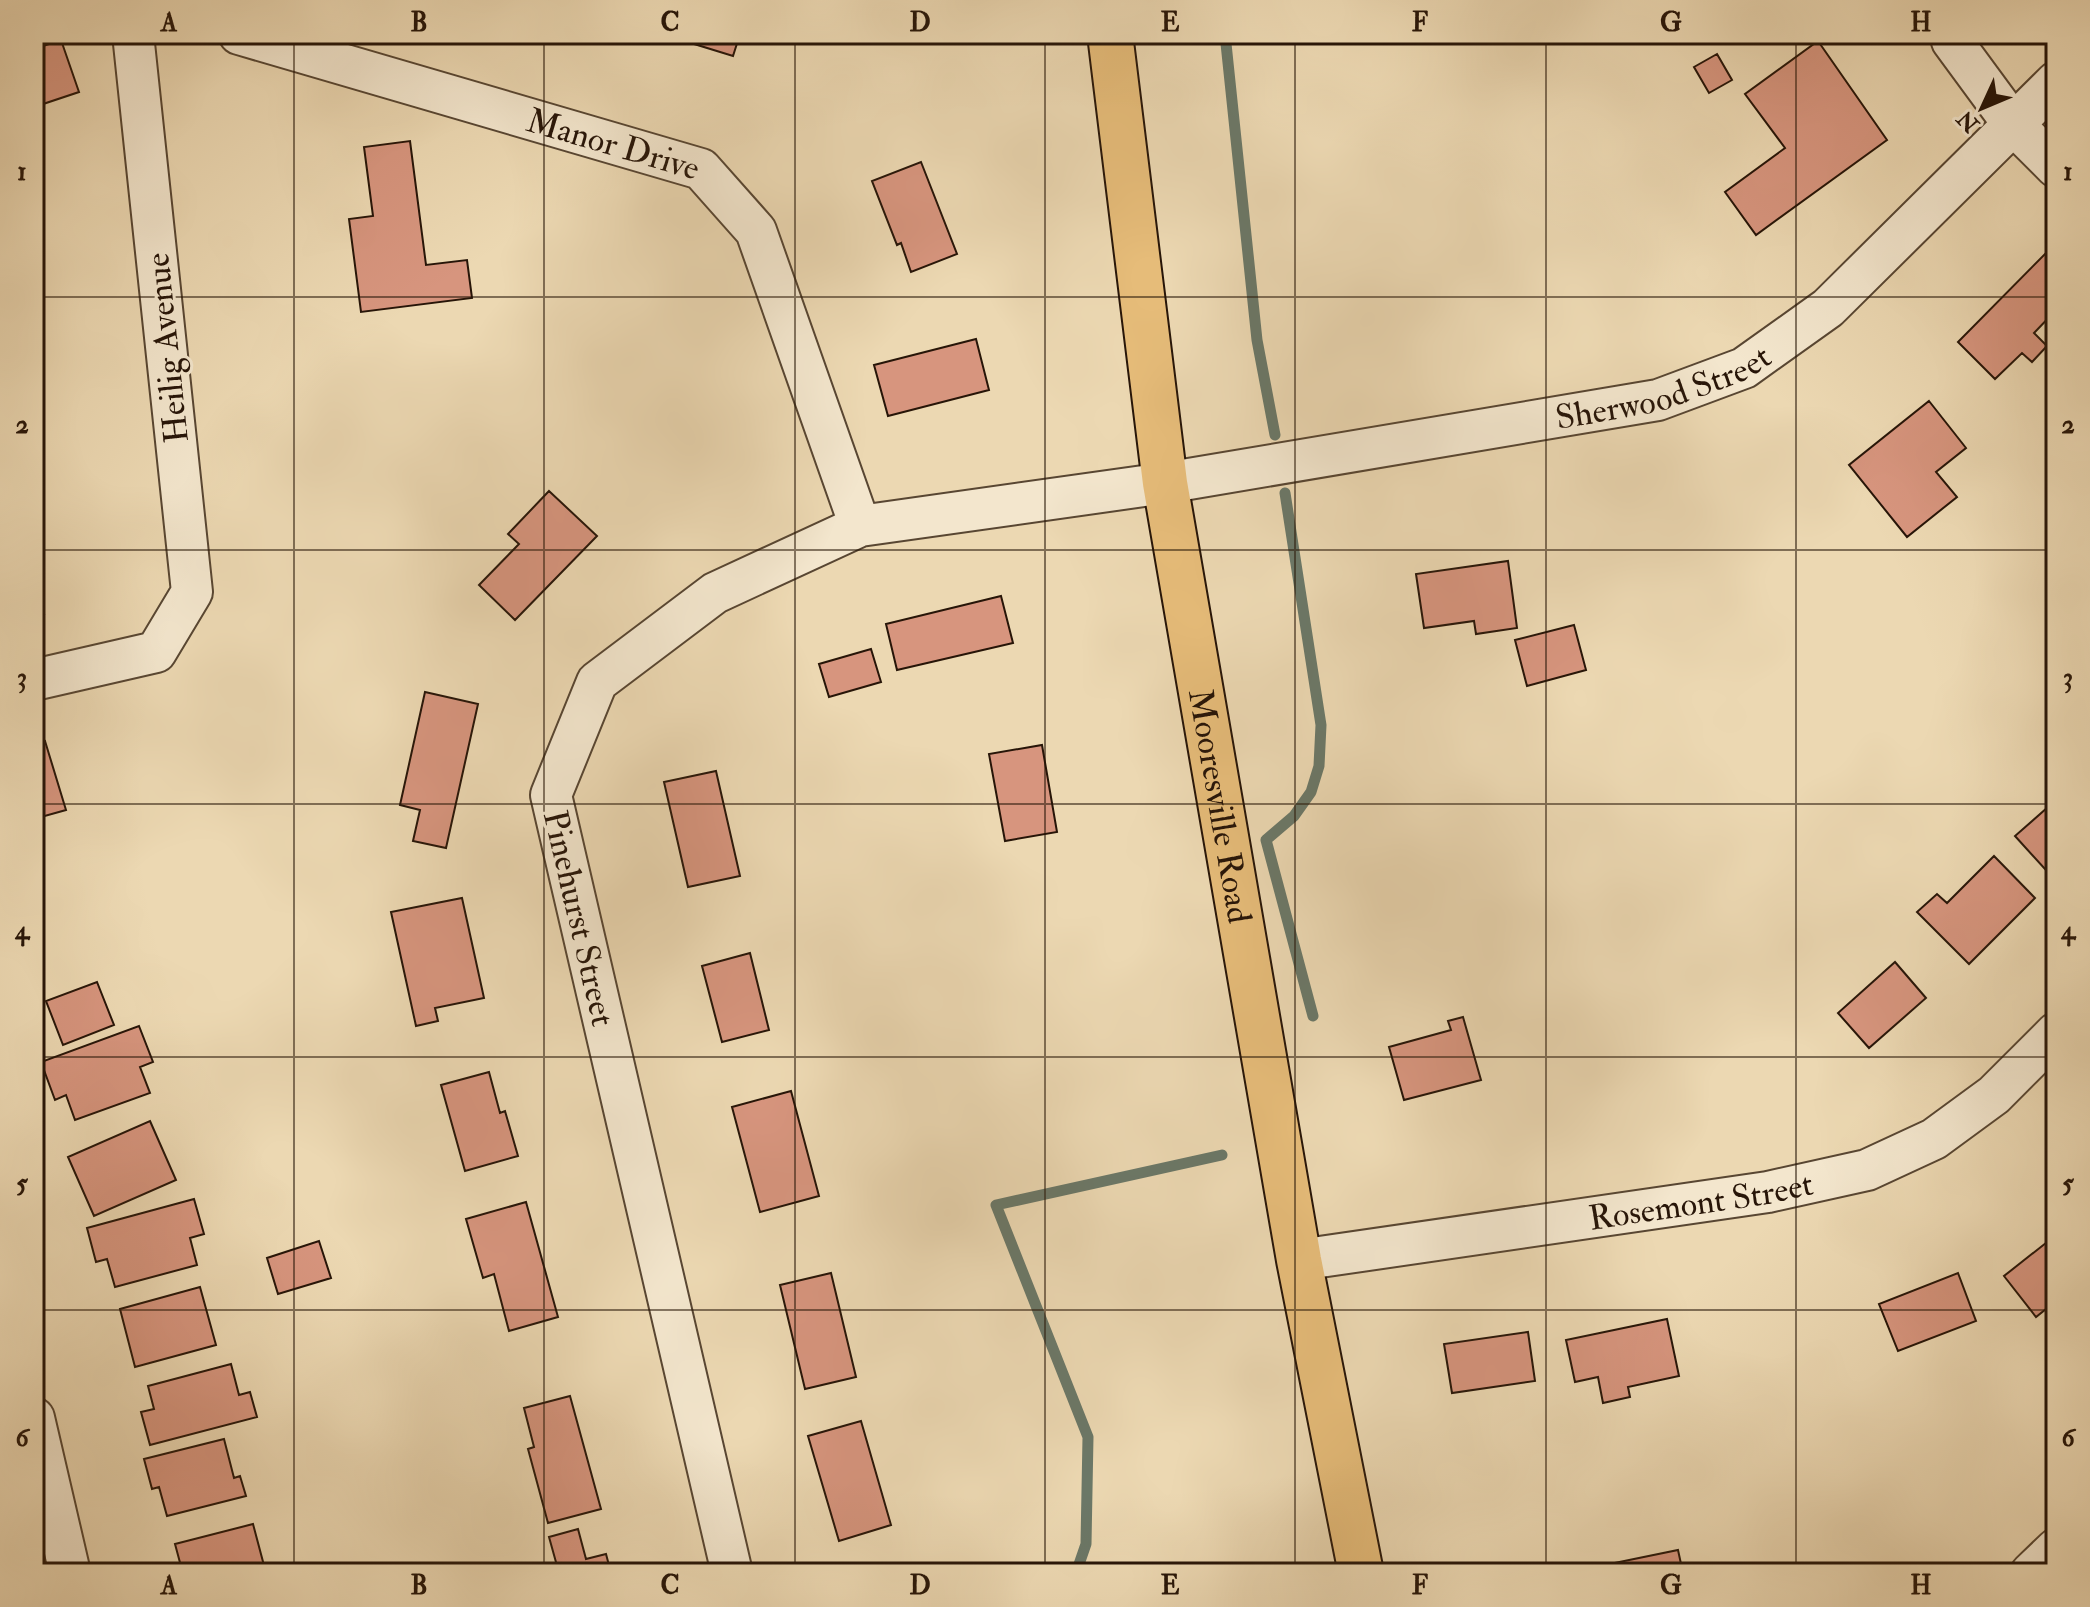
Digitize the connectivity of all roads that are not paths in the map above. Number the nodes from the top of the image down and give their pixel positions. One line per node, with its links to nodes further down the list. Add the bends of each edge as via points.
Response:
1 (133, 34): 10 (street, Heilig Avenue, via 192,592 156,652)
2 (239, 34): 9 (street, Manor Drive, via 701,169 756,231)
3 (1110, 34): 8 (main road, Mooresville Road)
4 (1950, 34): 6 (street)
5 (2056, 82): 6 (street, Sherwood Street)
6 (2013, 124): 7 (street); 8 (street, Sherwood Street, via 1828,308 1744,368 1658,400)
7 (2056, 167)
8 (1165, 483): 9 (street, Pinehurst Street); 12 (main road, Mooresville Road)
9 (860, 526): 16 (street, Pinehurst Street, via 715,593 597,682 551,795)
10 (34, 680)
11 (2056, 1033): 12 (street, Rosemont Street, via 1994,1095 1934,1139 1867,1170 1768,1192)
12 (1299, 1260): 17 (main road, Mooresville Road)
13 (34, 1418): 15 (street)
14 (2056, 1549): 18 (street)
15 (70, 1573)
16 (732, 1573)
17 (1361, 1573)
18 (2031, 1573)

